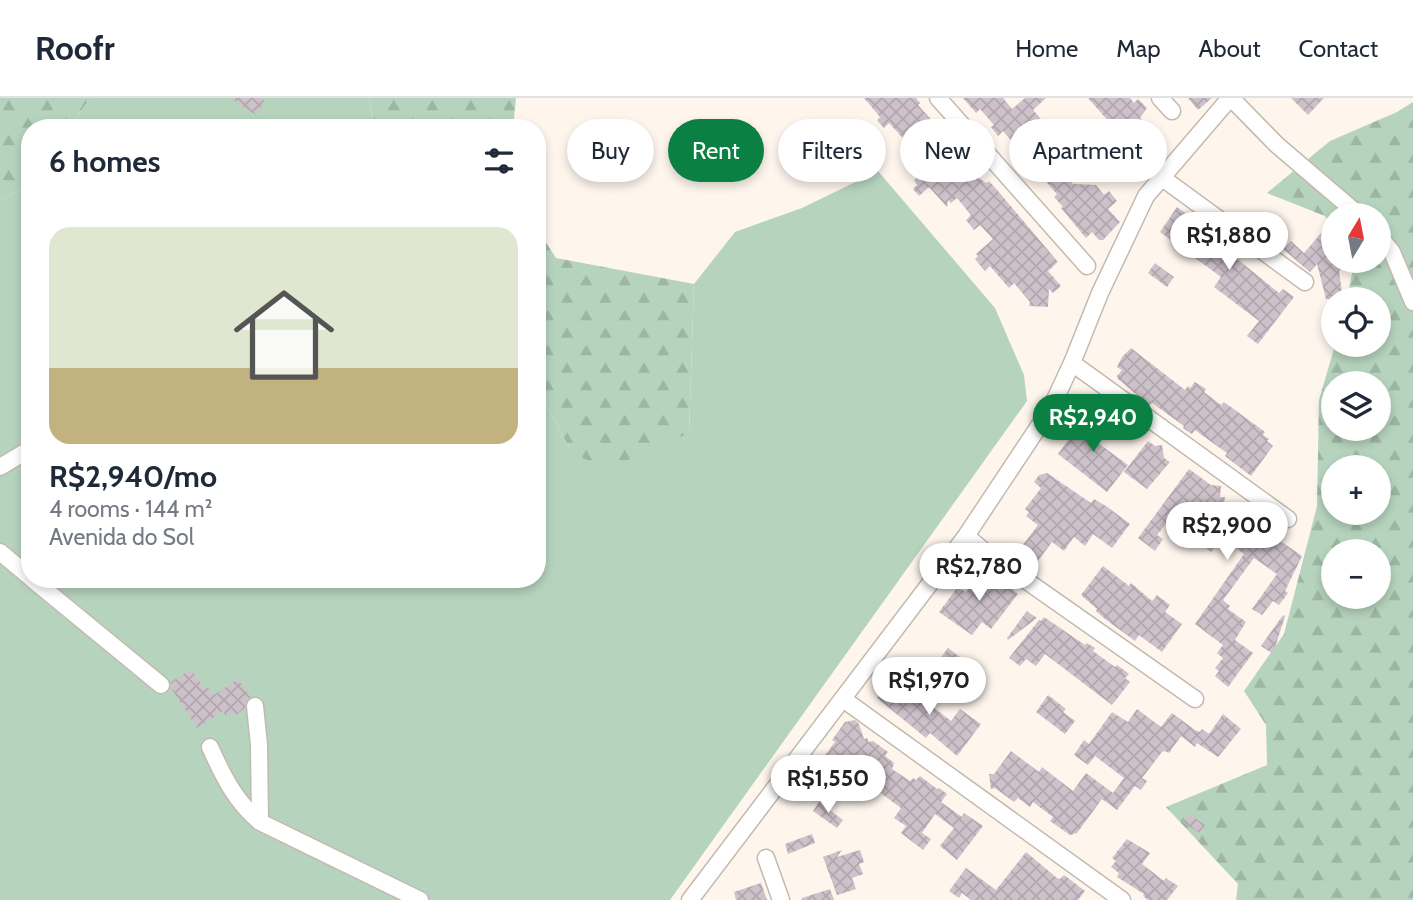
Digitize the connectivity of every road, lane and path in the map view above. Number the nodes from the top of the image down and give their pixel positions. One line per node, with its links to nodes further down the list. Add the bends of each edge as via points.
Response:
1 (938, 98): 10 (street)
2 (1160, 98): 4 (street)
3 (1230, 98): 5 (street); 8 (street)
4 (1172, 111)
5 (1167, 170)
6 (1167, 181): 11 (street)
7 (1157, 182): 13 (street, via 1123,243)
8 (1345, 203)
9 (1391, 251): 12 (street)
10 (1087, 266)
11 (1306, 282)
12 (1413, 302)
13 (1072, 363): 16 (street); 17 (street, via 1051,408)
14 (21, 454): 15 (street)
15 (0, 467)
16 (1288, 519)
17 (966, 536): 22 (street); 23 (street)
18 (0, 552): 19 (street)
19 (21, 570)
20 (43, 588): 21 (street)
21 (160, 685)
22 (843, 699): 29 (street); 31 (street)
23 (1195, 699)
24 (255, 706): 26 (street)
25 (210, 747): 26 (street, via 235,798)
26 (260, 822): 28 (street)
27 (766, 858): 30 (street)
28 (419, 900)
29 (691, 900)
30 (781, 900)
31 (1122, 900)

